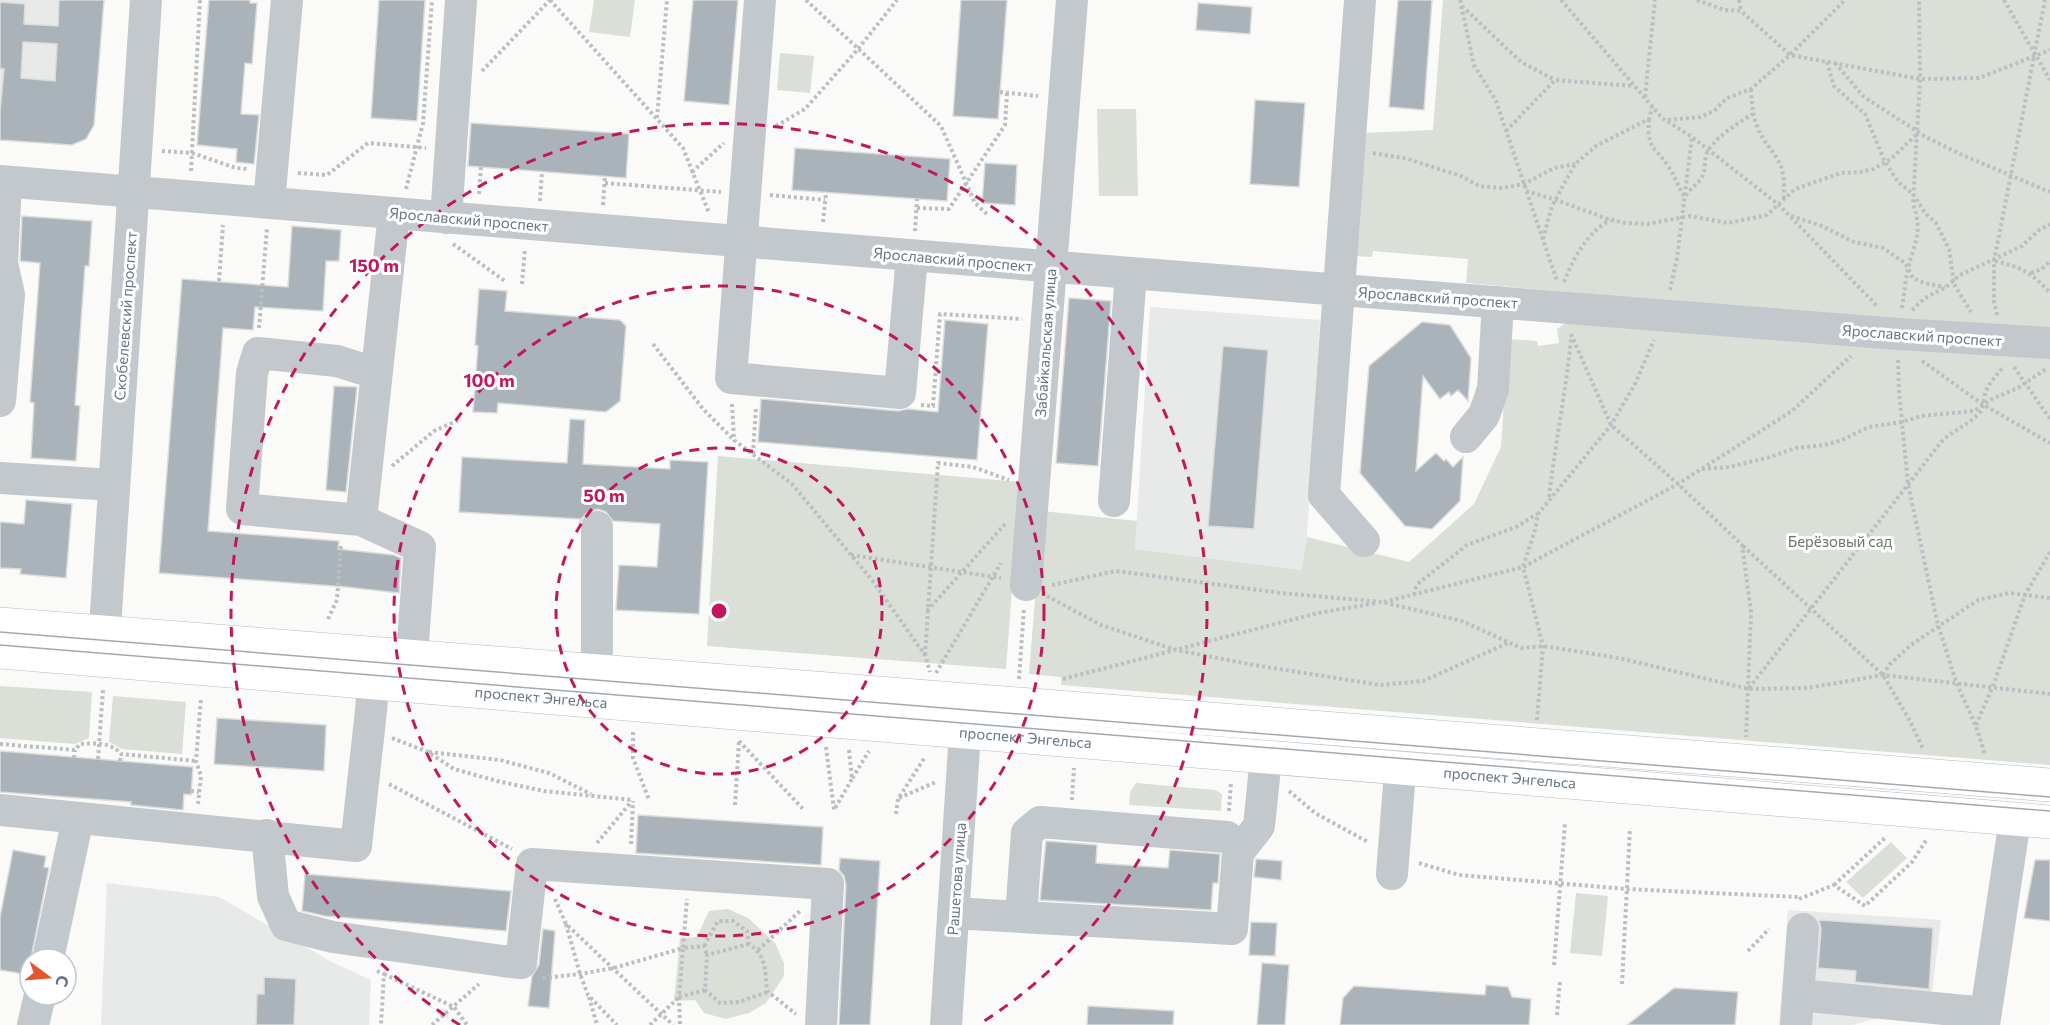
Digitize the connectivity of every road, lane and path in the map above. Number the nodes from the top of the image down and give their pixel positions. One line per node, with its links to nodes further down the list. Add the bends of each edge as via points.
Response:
1 (146, 0): 68 (street, Скобелевский проспект)
2 (200, 0): 53 (path)
3 (288, 0): 57 (street)
4 (432, 0): 48 (path, via 423,123)
5 (461, 0): 38 (street)
6 (550, 0): 38 (path); 41 (path)
7 (667, 0): 41 (path)
8 (760, 0): 47 (street)
9 (806, 0): 23 (path)
10 (897, 0): 23 (path)
11 (1072, 0): 37 (street, Забайкальская улица)
12 (1360, 0): 107 (street)
13 (1561, 0): 32 (path)
14 (1654, 0): 36 (path)
15 (1697, 0): 22 (path, via 1724,10)
16 (1739, 0): 22 (path)
17 (1845, 0): 25 (path)
18 (1919, 0): 29 (path)
19 (2004, 0): 26 (path)
20 (2045, 0): 26 (path)
21 (1461, 2): 30 (path, via 1521,62); 44 (path, via 1474,64 1496,101)
22 (1742, 11): 25 (path)
23 (858, 49): 47 (path, via 806,109); 63 (path, via 941,126)
24 (2050, 50): 26 (path)
25 (1790, 55): 27 (path); 33 (path)
26 (2036, 55): 29 (path, via 1979,78); 31 (path); 59 (path)
27 (1827, 62): 28 (path); 54 (path, via 1834,86 1865,114)
28 (1835, 63): 29 (path); 45 (path, via 1864,97)
29 (1920, 79): 45 (path)
30 (1555, 80): 32 (path); 44 (path)
31 (2050, 80)
32 (1634, 86): 36 (path)
33 (1751, 89): 40 (path); 43 (path, via 1727,98 1714,111 1700,117)
34 (1000, 92): 35 (path)
35 (1007, 93): 37 (path); 63 (path, via 1005,125)
36 (1645, 97): 39 (path)
37 (1064, 98): 98 (street, Забайкальская улица)
38 (454, 100): 49 (street)
39 (1652, 106): 42 (path); 43 (path)
40 (1753, 114): 51 (path); 76 (path, via 1763,140 1780,163)
41 (657, 118): 66 (path, via 683,148)
42 (1649, 119): 55 (path, via 1596,146); 73 (path, via 1648,135 1653,150 1667,165)
43 (1666, 120): 46 (path)
44 (1506, 131): 65 (path)
45 (1917, 132): 54 (path); 59 (path); 71 (path)
46 (1692, 137): 51 (path); 73 (path)
47 (749, 142): 70 (street)
48 (416, 147): 49 (path); 57 (path, via 368,143 327,175); 77 (path)
49 (451, 150): 90 (street)
50 (1362, 150): 65 (path, via 1408,159 1479,186 1502,188)
51 (1709, 150): 73 (path, via 1704,172); 79 (path)
52 (158, 151): 53 (path)
53 (192, 153): 57 (path, via 236,168); 61 (path)
54 (1885, 162): 71 (path, via 1898,182); 76 (path, via 1873,169 1848,172 1795,189)
55 (1575, 164): 65 (path, via 1554,168); 75 (path)
56 (481, 167): 72 (path)
57 (272, 171): 82 (street)
58 (542, 172): 78 (path)
59 (2011, 175): 69 (path); 95 (path)
60 (605, 176): 64 (path)
61 (190, 181)
62 (3, 182): 68 (street, Ярославский проспект); 97 (street)
63 (966, 182): 81 (path, via 949,209); 84 (path, via 975,202)
64 (605, 183): 66 (path); 80 (path)
65 (1524, 184): 67 (path)
66 (700, 190): 70 (path); 85 (path)
67 (1526, 191): 75 (path); 91 (path)
68 (133, 192): 82 (street, Ярославский проспект); 135 (street, Скобелевский проспект)
69 (2050, 192)
70 (744, 193): 74 (path); 92 (street)
71 (1913, 194): 99 (path, via 1918,226); 102 (path, via 1936,223 1949,249)
72 (478, 197)
73 (1685, 197): 86 (path)
74 (825, 200)
75 (1556, 200): 88 (path); 91 (path)
76 (1784, 200): 79 (path)
77 (400, 202): 82 (street, Ярославский проспект); 90 (street, Ярославский проспект); 119 (street)
78 (540, 202)
79 (1779, 205): 83 (path); 86 (path, via 1767,215 1728,223)
80 (603, 206)
81 (917, 208)
82 (268, 212): 117 (path)
83 (1789, 215): 99 (path, via 1854,242 1883,248); 112 (path, via 1877,305)
84 (989, 216)
85 (710, 217)
86 (1682, 217): 88 (path, via 1647,224); 111 (path)
87 (223, 218): 103 (path)
88 (1610, 220): 109 (path, via 1577,253)
89 (2050, 224): 95 (path)
90 (446, 228): 92 (street, Ярославский проспект); 104 (path)
91 (1543, 240): 109 (path)
92 (740, 242): 94 (street, Ярославский проспект); 120 (street)
93 (526, 245): 105 (path)
94 (912, 256): 98 (street, Ярославский проспект); 120 (street, via 900,393)
95 (1994, 261): 101 (path); 102 (path); 116 (path, via 1994,302)
96 (2050, 261): 101 (path)
97 (1, 263): 122 (street, via 9,296)
98 (1050, 267): 100 (street, Ярославский проспект); 137 (street, Забайкальская улица)
99 (1908, 269): 106 (path, via 1913,278 1924,284); 112 (path)
100 (1131, 273): 107 (street, Ярославский проспект); 139 (street)
101 (2030, 273): 108 (path)
102 (1954, 280): 106 (path); 116 (path, via 1967,308)
103 (219, 281)
104 (506, 282)
105 (522, 284)
106 (1946, 287): 112 (path, via 1913,307)
107 (1339, 290): 110 (street, Ярославский проспект); 144 (street, via 1324,495)
108 (2050, 293)
109 (1562, 297): 110 (street, Ярославский проспект); 111 (street, Ярославский проспект); 113 (path)
110 (1498, 302): 128 (street, via 1493,389 1484,415)
111 (1665, 315): 112 (street, Ярославский проспект); 127 (path, via 1635,384)
112 (1891, 331): 116 (street, Ярославский проспект); 123 (path, via 1926,366); 126 (path); 131 (path, via 1792,411)
113 (1571, 338): 127 (path); 138 (path)
114 (2050, 343): 116 (street, Ярославский проспект)
115 (653, 344): 129 (path)
116 (2004, 348): 121 (path); 123 (path, via 2005,364 1988,388)
117 (258, 353): 119 (street, via 337,361); 141 (street, via 252,373 242,509)
118 (2050, 366): 121 (path)
119 (375, 373): 136 (street)
120 (730, 378): 129 (path)
121 (2025, 382): 123 (path); 125 (path)
122 (0, 401)
123 (1984, 405): 126 (path, via 1968,413 1921,416); 130 (path); 134 (path, via 1942,441)
124 (461, 419): 136 (path, via 434,431)
125 (2050, 419)
126 (1902, 422): 131 (path, via 1729,467); 134 (path)
127 (1611, 425): 133 (path); 138 (path)
128 (1467, 437)
129 (734, 440): 147 (path, via 792,484)
130 (2050, 443)
131 (1701, 469): 133 (path)
132 (0, 478): 135 (street)
133 (1678, 484): 145 (path); 150 (path)
134 (1908, 484): 158 (path); 162 (path)
135 (114, 485): 168 (street, Скобелевский проспект)
136 (364, 489): 141 (street)
137 (1034, 489): 149 (path, via 973,467 938,463); 153 (street, Забайкальская улица)
138 (1549, 500): 140 (path)
139 (1114, 501)
140 (1538, 513): 150 (path); 154 (path, via 1467,545 1420,582)
141 (352, 519): 160 (path, via 337,600); 170 (street, via 420,548)
142 (1007, 522): 151 (path)
143 (597, 526): 174 (street)
144 (1364, 541)
145 (1742, 545): 158 (path); 177 (path, via 1751,612)
146 (2050, 552): 155 (path)
147 (850, 555): 149 (path); 167 (path)
148 (1003, 558): 152 (path)
149 (931, 566): 151 (path); 159 (path)
150 (1523, 567): 154 (path); 164 (path)
151 (964, 571): 152 (path); 159 (path)
152 (993, 576): 153 (path); 167 (path, via 932,678)
153 (1031, 587): 157 (path, via 1116,571); 165 (path, via 1101,625); 175 (path)
154 (1414, 595): 157 (path)
155 (2025, 595): 156 (path); 162 (path, via 2009,593 1978,600); 176 (path)
156 (2050, 598)
157 (1382, 602): 163 (path, via 1462,621); 165 (path, via 1318,613)
158 (1811, 610): 171 (path); 177 (path)
159 (927, 611): 167 (path)
160 (328, 619)
161 (0, 624): 168 (main road, проспект Энгельса)
162 (1938, 626): 171 (path, via 1911,645); 173 (path)
163 (1508, 643): 164 (path, via 1521,648); 165 (path, via 1423,681 1380,685)
164 (1543, 646): 177 (path, via 1619,658); 182 (path)
165 (1176, 650): 172 (path)
166 (0, 652): 168 (main road, проспект Энгельса)
167 (925, 655)
168 (103, 661): 169 (main road, проспект Энгельса); 187 (path)
169 (374, 668): 170 (main road, проспект Энгельса); 183 (street)
170 (410, 671): 174 (main road, проспект Энгельса)
171 (1882, 675): 173 (path); 177 (path, via 1807,688); 200 (path)
172 (1061, 680)
173 (1956, 682): 176 (path); 181 (path)
174 (595, 686): 180 (main road, проспект Энгельса); 185 (main road, проспект Энгельса)
175 (1019, 686)
176 (1993, 686): 178 (path); 181 (path)
177 (1749, 689): 188 (path)
178 (2050, 694)
179 (201, 698): 202 (path)
180 (967, 700): 185 (main road); 186 (main road, проспект Энгельса)
181 (1976, 726): 203 (path)
182 (1536, 727)
183 (369, 729): 194 (path); 205 (street)
184 (633, 732): 215 (path, via 633,758)
185 (965, 732): 198 (main road, проспект Энгельса); 240 (street, Рашетова улица)
186 (1403, 734): 204 (street); 208 (main road, проспект Энгельса)
187 (99, 742): 191 (path, via 80,744); 195 (path); 199 (path)
188 (1746, 743)
189 (0, 744): 191 (path)
190 (826, 747): 206 (path, via 834,810)
191 (75, 750): 197 (path)
192 (849, 750): 206 (path)
193 (869, 751): 206 (path)
194 (428, 752): 212 (path, via 500,760 549,773); 212 (path, via 454,769 497,781)
195 (121, 754): 201 (path); 202 (path)
196 (925, 756): 213 (path)
197 (74, 758)
198 (1266, 758): 204 (main road, проспект Энгельса); 241 (street, via 1260,826 1239,853 1232,930)
199 (98, 759)
200 (1928, 759)
201 (120, 761)
202 (196, 761): 211 (path, via 201,776)
203 (1988, 764)
204 (1400, 768): 221 (main road, проспект Энгельса); 231 (street)
205 (364, 771): 226 (street, via 356,846); 230 (path, via 525,855)
206 (852, 779)
207 (943, 779): 213 (path)
208 (2050, 785)
209 (1284, 786): 231 (path, via 1315,813)
210 (191, 791): 211 (path)
211 (199, 792): 225 (path)
212 (595, 796): 214 (path)
213 (898, 799): 219 (path)
214 (633, 800): 232 (path); 233 (path)
215 (649, 800)
216 (735, 805): 217 (path, via 739,741)
217 (803, 809)
218 (0, 810): 220 (street)
219 (896, 814)
220 (78, 818): 225 (street); 247 (street)
221 (2015, 820): 222 (main road, проспект Энгельса); 270 (street)
222 (2050, 822)
223 (1565, 823): 236 (path)
224 (1630, 828): 238 (path)
225 (195, 830): 226 (street)
226 (267, 835): 252 (street, via 273,896 286,925 333,937)
227 (1887, 836): 237 (path)
228 (1227, 837): 241 (street, via 1040,822 1027,833)
229 (1927, 839): 237 (path, via 1912,862 1865,906)
230 (532, 864): 232 (street); 242 (path, via 542,875); 252 (street, via 521,963)
231 (1393, 865): 236 (path)
232 (577, 867): 233 (street)
233 (629, 870): 234 (street)
234 (690, 874): 235 (street); 248 (path)
235 (828, 884): 249 (path); 271 (street)
236 (1560, 884): 238 (path); 253 (path)
237 (1834, 885): 239 (path)
238 (1626, 889): 239 (path); 260 (path)
239 (1799, 897): 244 (path)
240 (953, 913): 241 (street); 281 (street, Рашетова улица)
241 (1021, 916)
242 (566, 924): 254 (path); 257 (path)
243 (1769, 929): 250 (path)
244 (1803, 929): 267 (street)
245 (749, 944): 246 (path, via 747,931 733,921 718,921); 249 (path); 251 (path)
246 (704, 946): 248 (path); 251 (path)
247 (51, 947)
248 (683, 948): 254 (path); 264 (path)
249 (758, 950): 262 (path, via 764,963)
250 (1748, 951)
251 (707, 955): 261 (path)
252 (503, 962): 266 (path)
253 (1554, 965)
254 (614, 968): 257 (path); 268 (path)
255 (374, 969): 256 (path)
256 (384, 974): 266 (path); 273 (path)
257 (580, 974): 258 (path); 263 (path)
258 (540, 978)
259 (1560, 980): 269 (path)
260 (1622, 984)
261 (705, 990): 262 (path, via 720,1003 739,1002); 264 (path)
262 (767, 991): 271 (path)
263 (588, 994): 276 (path); 277 (path)
264 (679, 997): 268 (path); 280 (path)
265 (37, 1007): 272 (street)
266 (454, 1007): 274 (path); 275 (path)
267 (1797, 1010): 270 (street)
268 (660, 1014): 278 (path); 279 (path)
269 (1557, 1015)
270 (1985, 1019)
271 (812, 1022)
272 (33, 1025)
273 (381, 1025)
274 (432, 1025)
275 (467, 1025)
276 (597, 1025)
277 (617, 1025)
278 (650, 1025)
279 (673, 1025)
280 (680, 1025)
281 (946, 1025)

